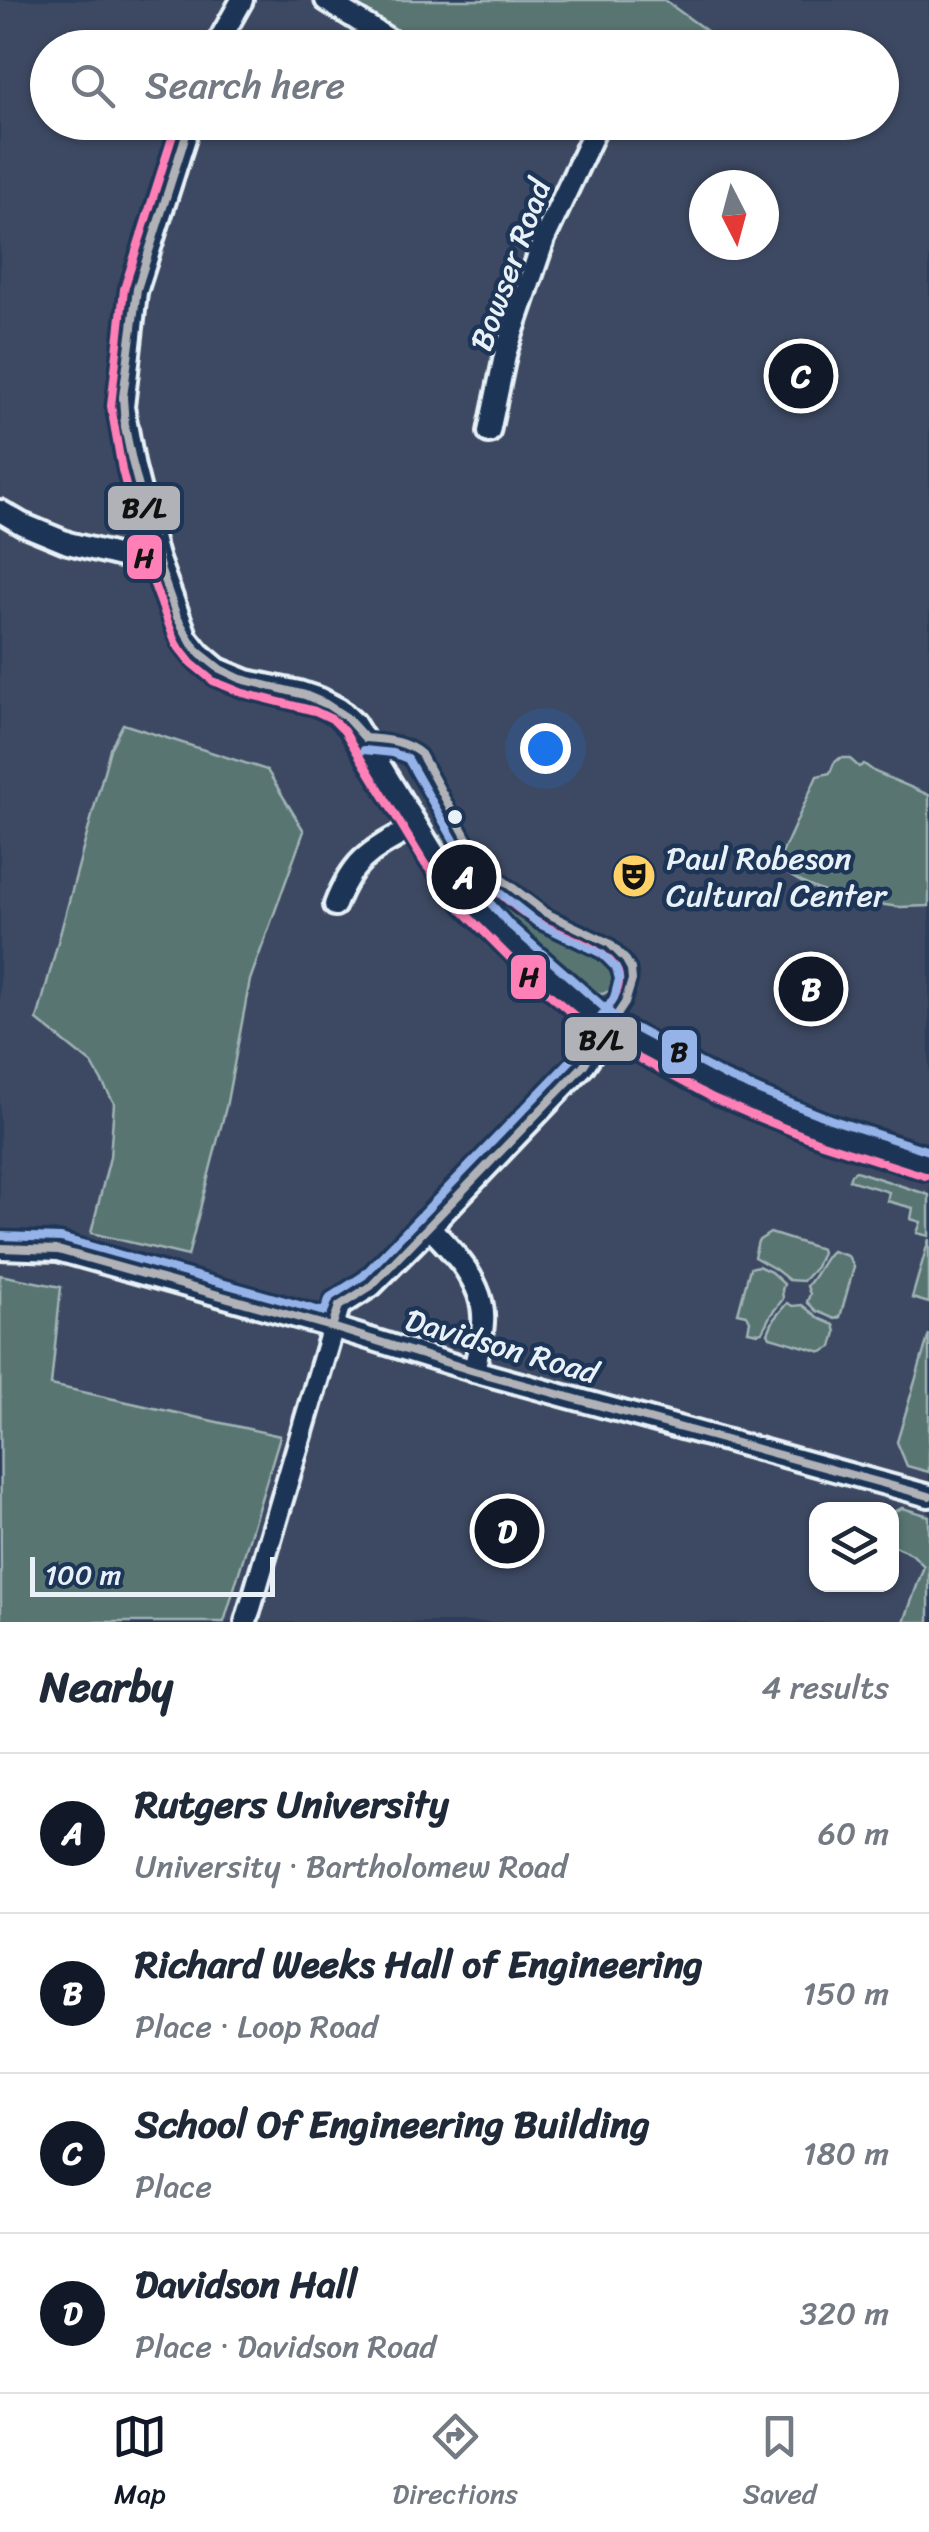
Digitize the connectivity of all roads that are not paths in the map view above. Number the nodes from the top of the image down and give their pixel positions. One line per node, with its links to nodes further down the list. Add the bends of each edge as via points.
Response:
1 (242, 0): 3 (street)
2 (326, 0): 4 (street)
3 (225, 30)
4 (374, 30)
5 (184, 140): 9 (street, via 136,292 123,407)
6 (591, 140): 7 (street, Bowser Road, via 544,239 506,351)
7 (489, 432)
8 (0, 510): 9 (street, via 68,544 141,561)
9 (157, 557): 10 (street, via 180,623 198,652 233,676 338,709 365,738)
10 (416, 826): 11 (street, via 367,853); 12 (street, via 501,934)
11 (335, 904)
12 (609, 1028): 13 (street, via 758,1104); 14 (street, via 582,1066)
13 (929, 1164)
14 (428, 1227): 16 (street, via 371,1286 339,1306); 17 (street, via 477,1288 484,1319)
15 (0, 1248): 16 (street, Davidson Road, via 58,1250)
16 (332, 1327): 17 (street, Davidson Road); 19 (street)
17 (474, 1371): 18 (street, Davidson Road)
18 (929, 1496)
19 (246, 1622)

